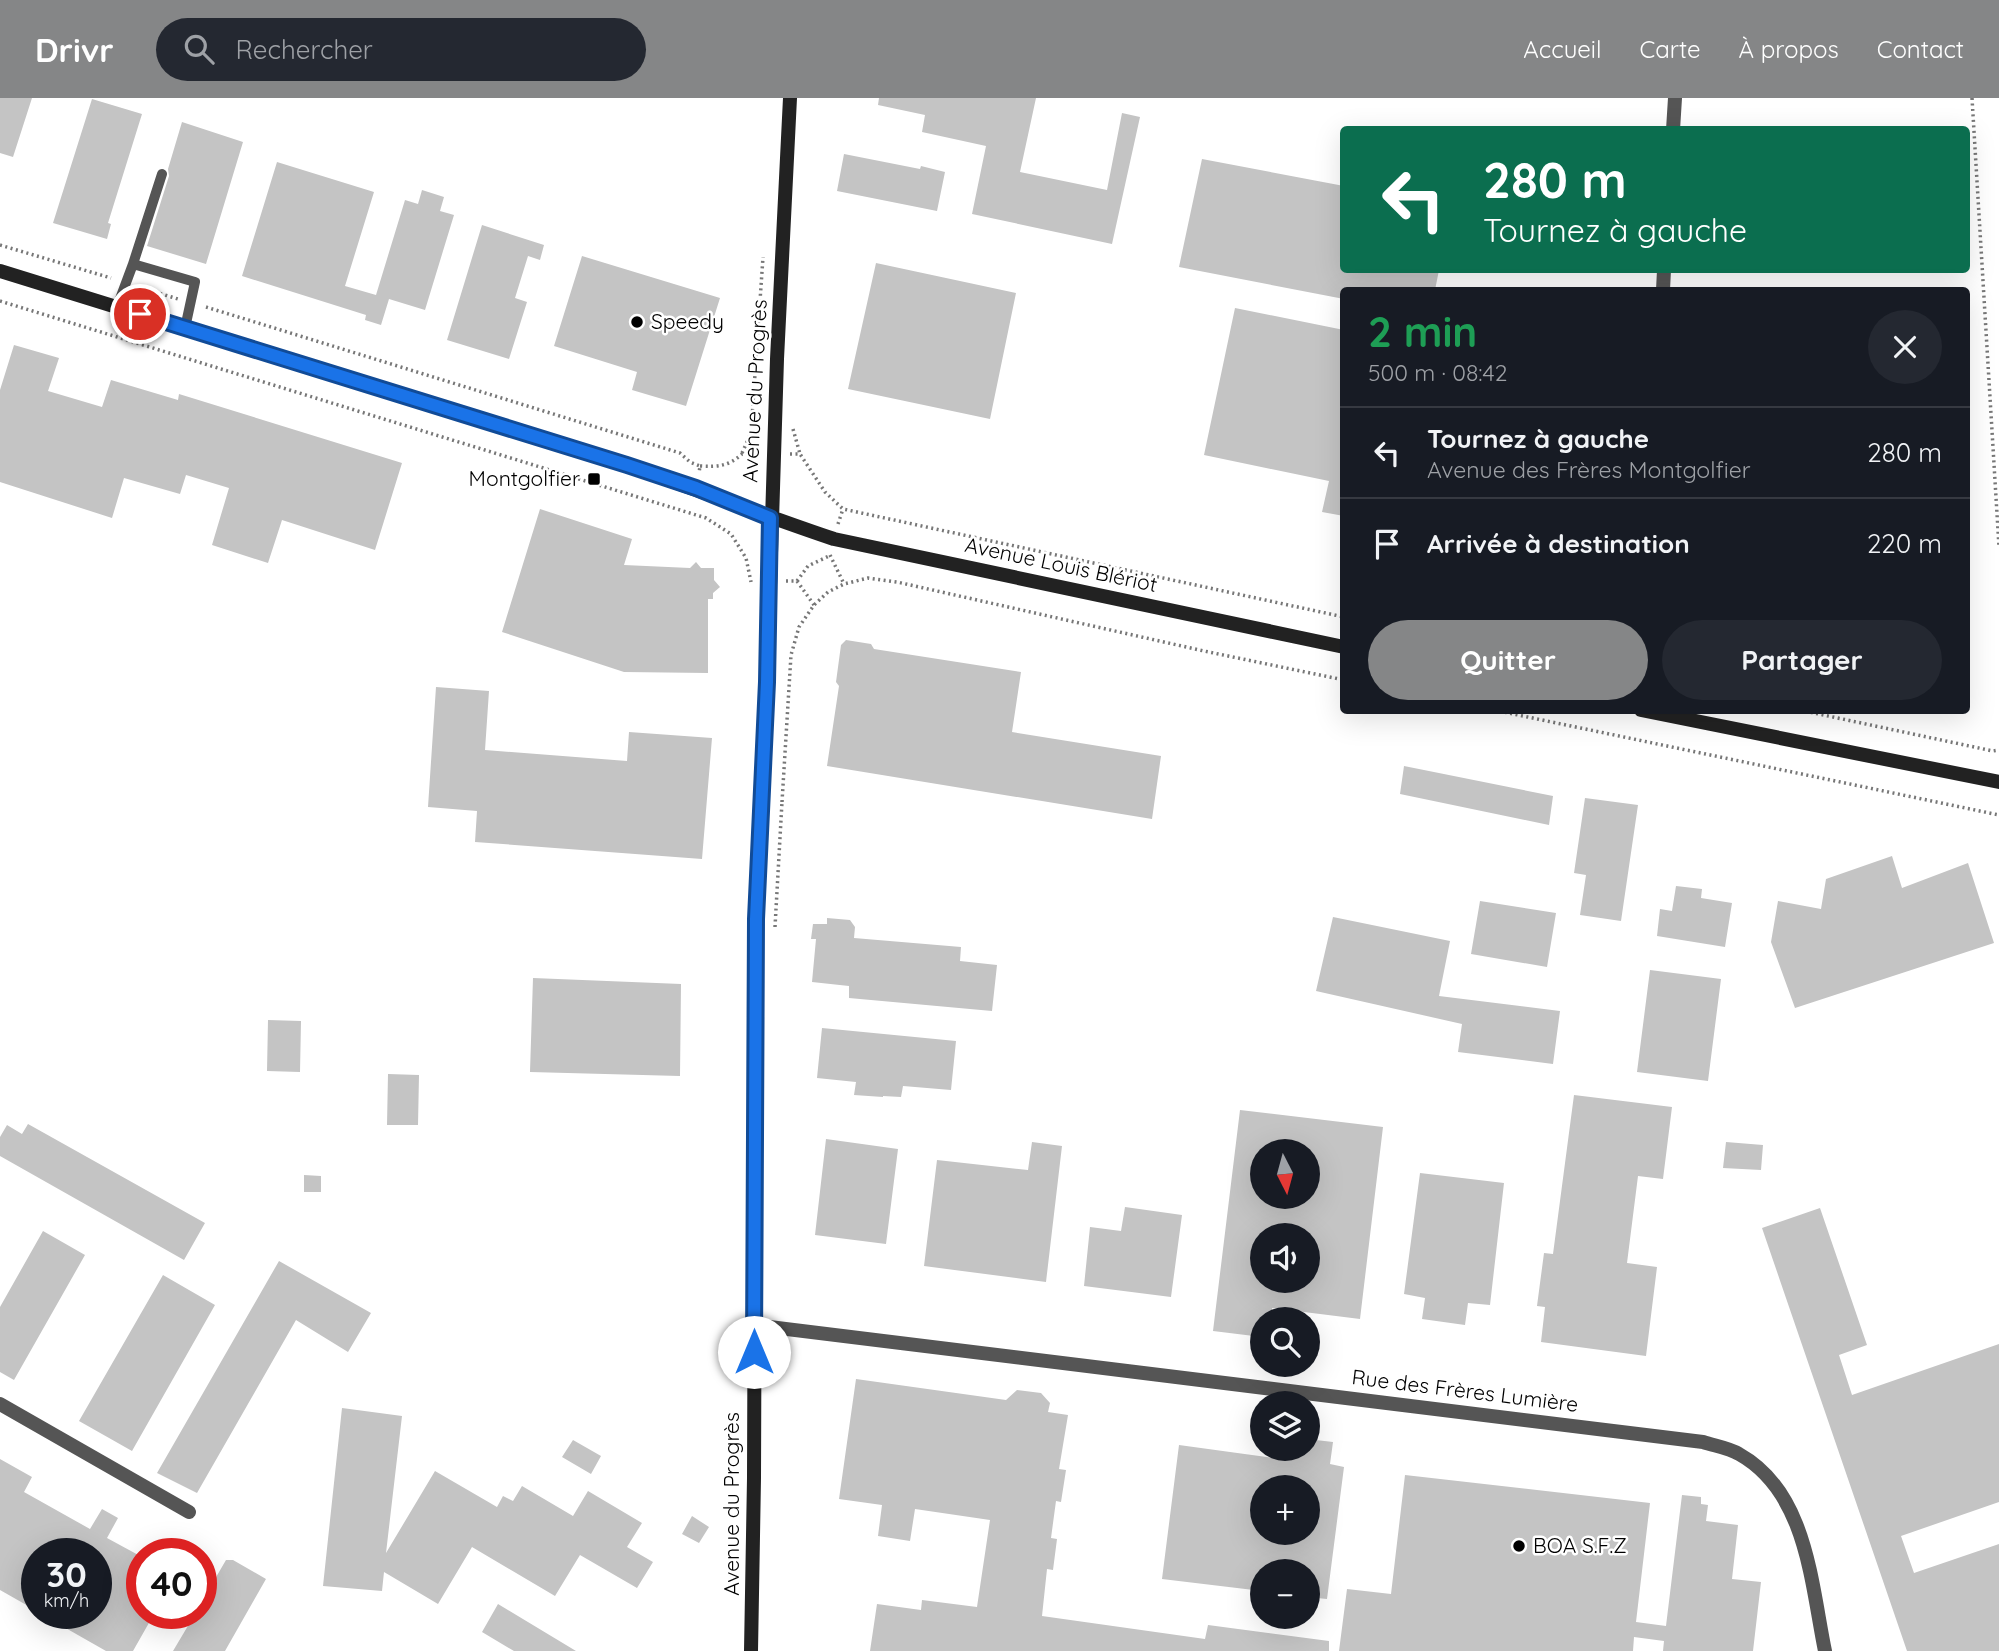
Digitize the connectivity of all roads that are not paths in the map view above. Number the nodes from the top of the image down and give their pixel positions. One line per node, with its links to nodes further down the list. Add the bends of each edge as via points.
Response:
1 (790, 98): 9 (street, Avenue du Progrès)
2 (1675, 98): 3 (street)
3 (1673, 126)
4 (162, 174): 5 (lane)
5 (133, 264): 7 (lane); 8 (lane, via 195,282)
6 (0, 271): 7 (street, Avenue Louis Blériot)
7 (117, 307): 8 (street, Avenue Louis Blériot)
8 (185, 328): 9 (street, Avenue Louis Blériot, via 627,465)
9 (770, 518): 10 (street, Avenue Louis Blériot, via 834,539); 13 (street, Avenue du Progrès, via 756,919)
10 (1340, 646)
11 (1661, 714): 12 (street)
12 (1999, 782)
13 (754, 1325): 16 (street, Avenue du Progrès); 17 (street, Rue des Frères Lumière, via 1703,1442 1739,1454 1786,1499 1803,1539)
14 (0, 1404): 15 (street)
15 (189, 1512)
16 (751, 1651)
17 (1825, 1651)

